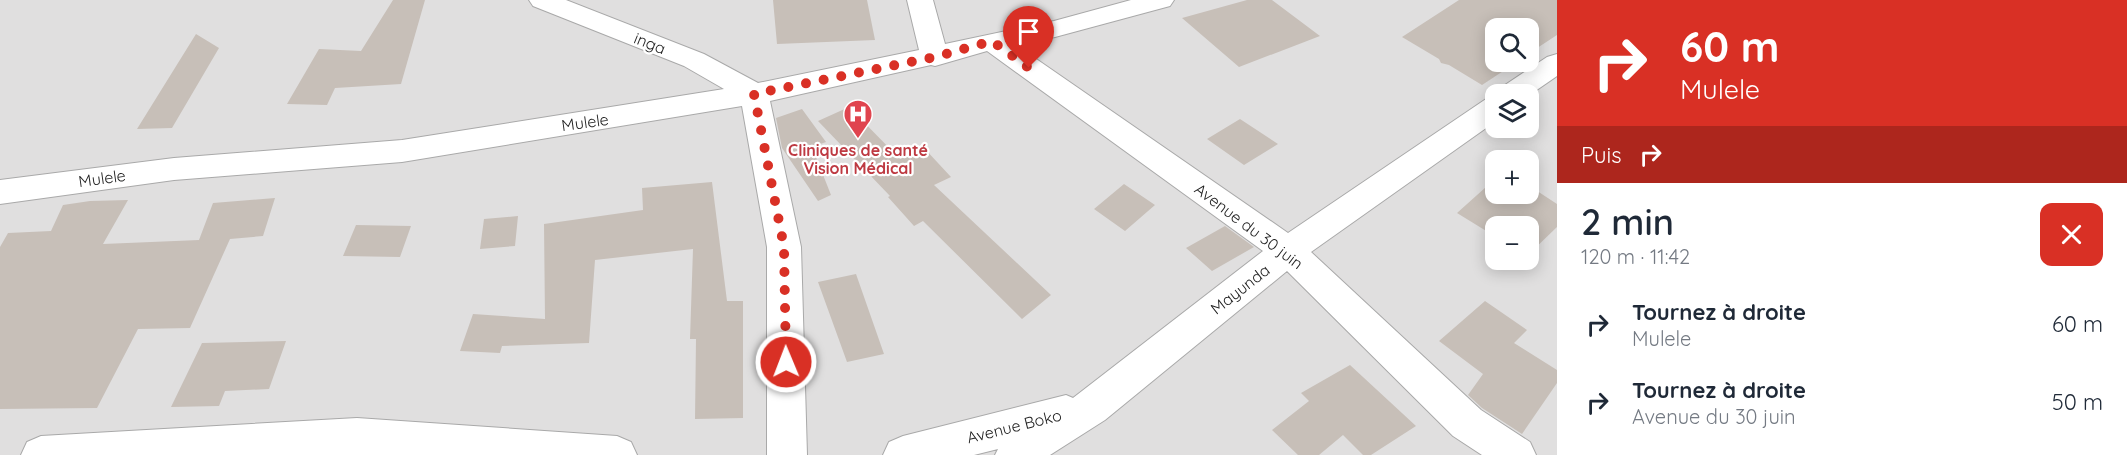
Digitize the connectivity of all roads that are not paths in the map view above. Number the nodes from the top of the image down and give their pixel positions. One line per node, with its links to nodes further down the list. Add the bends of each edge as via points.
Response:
1 (542, 0): 8 (street, inga, via 694,60)
2 (920, 0): 5 (street)
3 (1161, 0): 4 (street, Mulele, via 1055,29)
4 (992, 41): 5 (street, Mulele); 11 (street, Avenue du 30 juin)
5 (935, 57): 8 (street, Mulele)
6 (1557, 63): 7 (street)
7 (1527, 84)
8 (754, 94): 10 (street, Mulele, via 402,151 174,169); 15 (street, via 784,247)
9 (1485, 114): 11 (street, Mayunda)
10 (0, 192)
11 (1288, 251): 12 (street, Mayunda); 18 (street, Avenue du 30 juin, via 1467,423)
12 (1091, 408): 16 (street, Avenue Boko); 17 (street, Mayunda)
13 (41, 455): 14 (street, via 357,436)
14 (617, 455)
15 (787, 455)
16 (903, 455)
17 (1016, 455)
18 (1516, 455)

